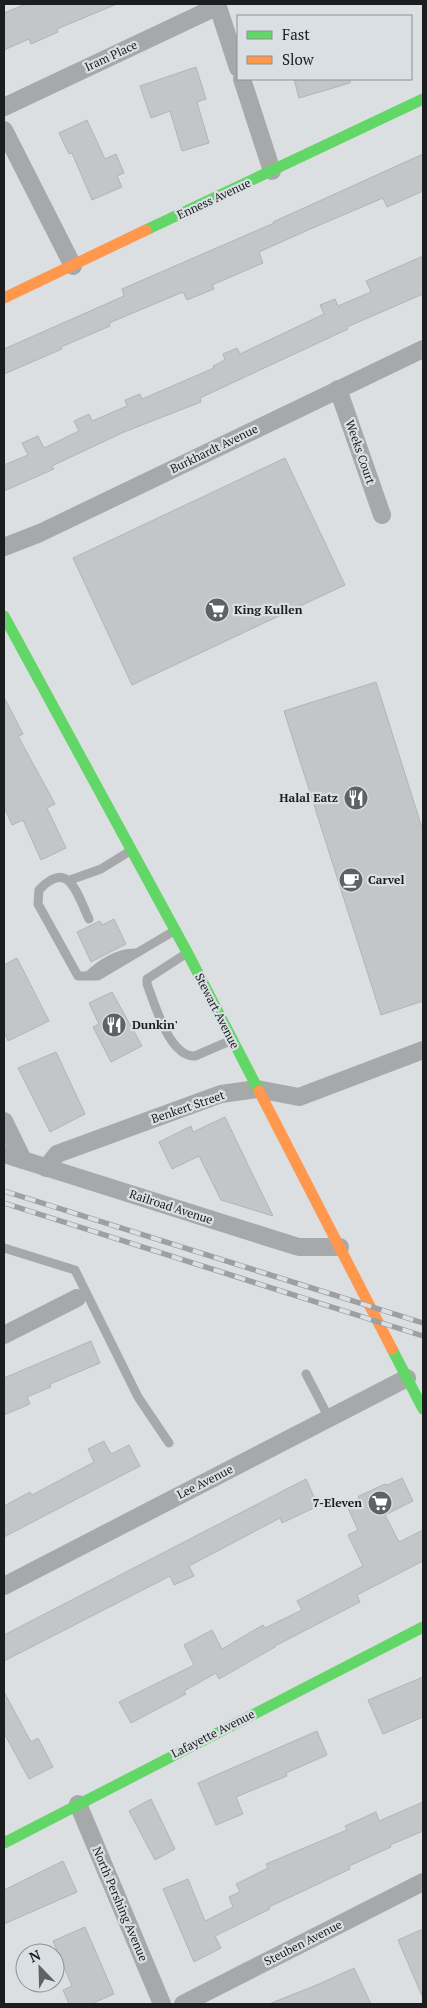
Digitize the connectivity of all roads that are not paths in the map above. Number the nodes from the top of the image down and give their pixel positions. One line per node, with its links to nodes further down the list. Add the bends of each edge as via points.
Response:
1 (217, 5): 2 (street, Iram Place); 5 (street, Iram Place)
2 (237, 65)
3 (242, 80): 7 (street)
4 (423, 100): 7 (street, Enness Avenue)
5 (4, 107)
6 (4, 130): 8 (street)
7 (272, 171): 8 (street, Enness Avenue)
8 (73, 266): 9 (street, Enness Avenue)
9 (4, 298)
10 (423, 349): 11 (street, Burkhardt Avenue)
11 (338, 390): 12 (street, Weeks Court); 13 (street, Burkhardt Avenue, via 40,533)
12 (382, 515)
13 (4, 547)
14 (4, 616): 15 (street, Stewart Avenue)
15 (130, 851): 16 (lane, via 101,869); 18 (street, Stewart Avenue)
16 (70, 880): 17 (lane); 18 (lane, via 61,876 49,879 39,890 38,904 78,976 98,976)
17 (89, 919)
18 (175, 931): 19 (street, Stewart Avenue)
19 (187, 952): 20 (street, Stewart Avenue); 20 (lane, via 147,980 167,1033 177,1048 190,1056)
20 (232, 1040): 22 (street, Stewart Avenue)
21 (423, 1050): 22 (street, Benkert Street, via 299,1097)
22 (257, 1089): 26 (street, Benkert Street, via 221,1094 57,1154); 27 (street, Stewart Avenue)
23 (4, 1121): 25 (street)
24 (4, 1154): 25 (street, Railroad Avenue)
25 (23, 1160): 26 (street, Railroad Avenue)
26 (46, 1168): 27 (street, Railroad Avenue, via 300,1247)
27 (340, 1247): 32 (street, Stewart Avenue)
28 (4, 1248): 35 (lane, via 75,1270 138,1397)
29 (76, 1298): 30 (street)
30 (4, 1335)
31 (306, 1374): 34 (lane)
32 (407, 1378): 33 (street, Stewart Avenue); 34 (street, Lee Avenue)
33 (423, 1409)
34 (329, 1418): 36 (street, Lee Avenue)
35 (169, 1443)
36 (4, 1586)
37 (423, 1627): 38 (street, Lafayette Avenue)
38 (78, 1804): 39 (street, Lafayette Avenue); 41 (street, North Pershing Avenue)
39 (4, 1843)
40 (423, 1882): 42 (street, Steuben Avenue)
41 (162, 2004)
42 (182, 2004)

